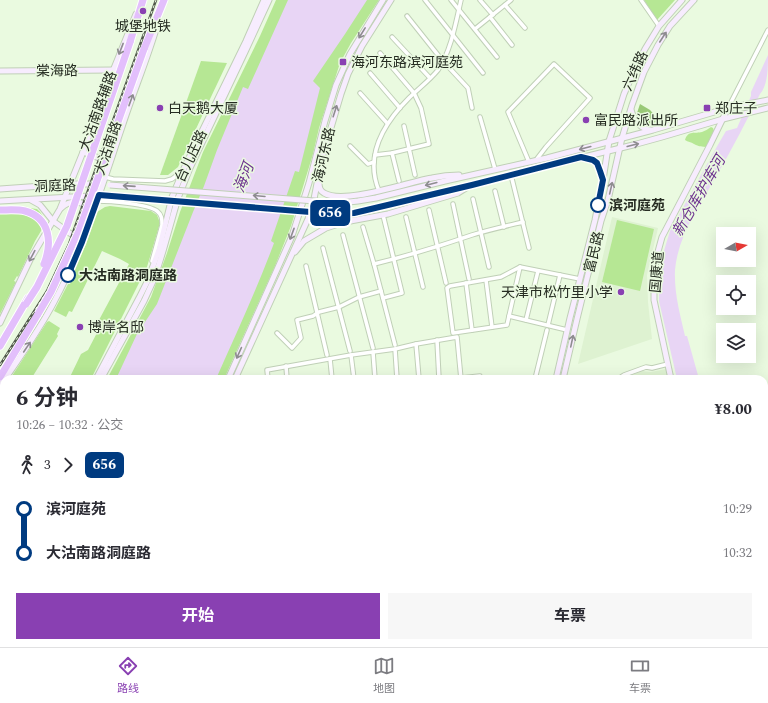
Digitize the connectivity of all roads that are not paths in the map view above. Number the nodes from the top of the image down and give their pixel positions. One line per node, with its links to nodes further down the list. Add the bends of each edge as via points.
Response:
1 (142, 0): 29 (main road, 大沽南路辅路, one-way to 29); 120 (highway, 大沽南路, bridge, via 67,226)
2 (164, 0): 58 (main road, 大沽南路辅路, one-way to 2, via 149,52); 141 (highway, 大沽南路, bridge, via 79,231 51,292)
3 (264, 0): 61 (main road, 台儿庄路)
4 (269, 0): 144 (main road, 台儿庄路, via 190,168 178,198 155,277)
5 (383, 0): 145 (main road, 海河东路, one-way to 145, via 353,49 336,85 292,236)
6 (391, 0): 66 (main road, 海河东路, one-way to 6, via 332,119 348,74)
7 (425, 0): 23 (street)
8 (451, 0): 16 (street)
9 (461, 0): 16 (street)
10 (480, 0): 18 (street)
11 (511, 0): 15 (street)
12 (641, 0): 19 (street)
13 (682, 0): 19 (main road, 六纬路)
14 (694, 0): 41 (main road, 六纬路, one-way to 14, via 644,72 658,45 670,26)
15 (505, 5): 18 (street); 20 (street)
16 (459, 9): 21 (street); 23 (street)
17 (407, 16): 28 (street)
18 (491, 16): 21 (street); 25 (street)
19 (659, 26): 48 (main road, 六纬路, via 624,94)
20 (525, 28)
21 (475, 29): 27 (street)
22 (768, 30): 39 (street)
23 (452, 35): 28 (street); 32 (street)
24 (392, 37): 33 (street)
25 (512, 45)
26 (380, 54): 35 (street)
27 (497, 57)
28 (442, 60): 33 (street); 38 (street, via 468,88)
29 (113, 70): 30 (main road, 棠海路); 53 (main road, 大沽南路辅路)
30 (0, 72)
31 (370, 73): 37 (street)
32 (483, 73)
33 (430, 78): 35 (street)
34 (360, 93): 44 (street)
35 (414, 93): 37 (street); 51 (street, via 421,108 429,144)
36 (766, 100): 39 (main road)
37 (400, 108): 44 (street)
38 (472, 108)
39 (728, 108): 43 (main road, 国康道); 46 (main road)
40 (765, 108): 43 (main road)
41 (631, 109): 46 (main road, via 640,127); 47 (main road, 六纬路)
42 (480, 118): 62 (street)
43 (723, 119): 50 (main road, one-way to 43); 139 (main road, 国康道, via 662,237 656,259 654,300)
44 (388, 123): 55 (street, via 380,137)
45 (404, 126): 51 (street)
46 (653, 130): 47 (main road)
47 (622, 138): 48 (main road); 50 (main road, 六纬路)
48 (610, 141): 52 (main road, 六纬路); 57 (main road, one-way to 57)
49 (350, 146): 59 (street, via 368,164)
50 (620, 148): 52 (main road); 158 (main road, 富民路, one-way to 50)
51 (409, 149): 54 (street); 63 (street)
52 (608, 151): 56 (main road); 69 (main road, 富民路)
53 (83, 152): 58 (main road); 71 (main road, 大沽南路辅路)
54 (392, 153): 55 (street); 70 (street)
55 (375, 155): 59 (street)
56 (581, 157): 64 (main road); 69 (main road, via 597,163)
57 (536, 160): 60 (main road); 60 (street, via 590,98 554,64 508,112)
58 (110, 162): 68 (main road, 大沽南路辅路)
59 (374, 162): 75 (street, via 374,174)
60 (529, 162): 62 (main road)
61 (185, 166): 65 (main road); 113 (main road, 台儿庄路, via 172,197 159,250)
62 (495, 169): 67 (main road)
63 (415, 175)
64 (511, 175): 73 (main road); 91 (street)
65 (176, 176): 68 (street, via 165,181)
66 (318, 176): 75 (main road, via 320,190 330,196 355,196); 102 (main road, 海河东路, via 308,219)
67 (469, 176): 72 (main road, 洞庭路, one-way to 72, bridge, via 376,198 340,203); 75 (main road, via 431,178)
68 (105, 177): 72 (main road, 大沽南路辅路)
69 (603, 180): 111 (main road, 富民路)
70 (399, 181)
71 (70, 184): 72 (main road, 洞庭路); 74 (main road, 洞庭路); 78 (main road, 大沽南路辅路)
72 (103, 184): 77 (main road, 大沽南路辅路)
73 (472, 185): 77 (main road, 洞庭路, bridge, via 354,213 338,214); 87 (main road, via 458,193)
74 (0, 189)
75 (379, 191)
76 (496, 192): 92 (street)
77 (99, 195): 78 (main road, 洞庭路); 82 (main road)
78 (65, 197): 80 (main road, 洞庭路); 84 (main road, 大沽南路辅路)
79 (473, 199): 94 (street)
80 (27, 200): 81 (main road, 洞庭路); 90 (main road, via 40,205)
81 (0, 201)
82 (97, 201): 89 (main road); 113 (street, via 150,207 161,215 162,225)
83 (453, 204): 96 (street)
84 (60, 209): 89 (main road, via 70,202 78,202 88,211); 90 (main road, 大沽南路辅路)
85 (0, 210): 120 (highway, bridge, via 29,212 42,222 48,235 47,255)
86 (429, 210): 98 (street)
87 (383, 215): 102 (main road, via 326,228 304,241); 103 (street)
88 (406, 217): 101 (street)
89 (90, 220): 97 (main road)
90 (53, 221): 97 (main road); 125 (main road, 大沽南路辅路, one-way to 125, via 31,258)
91 (523, 222): 92 (street); 100 (street)
92 (504, 226): 94 (street)
93 (363, 227): 104 (street)
94 (481, 233): 96 (street); 106 (street)
95 (343, 235): 118 (street)
96 (460, 240): 98 (street); 110 (street)
97 (82, 242): 142 (main road, one-way to 97, via 48,314)
98 (437, 247): 101 (street); 114 (street)
99 (323, 248): 121 (street)
100 (529, 248)
101 (414, 254): 103 (street); 116 (street)
102 (290, 257): 146 (main road, 海河东路)
103 (394, 259): 104 (street); 119 (street, via 402,293)
104 (374, 264): 117 (street)
105 (306, 266): 122 (street)
106 (489, 267)
107 (520, 267): 108 (street); 112 (street, via 501,277); 123 (street)
108 (538, 271): 109 (street); 124 (street)
109 (560, 275): 111 (street); 126 (street)
110 (469, 279)
111 (580, 279): 130 (main road, 富民路)
112 (486, 280): 115 (street); 127 (street)
113 (147, 282): 143 (main road, 台儿庄路)
114 (446, 283)
115 (466, 283): 128 (street); 128 (street, via 447,288 453,333)
116 (423, 287)
117 (381, 291): 118 (street); 119 (street)
118 (359, 296): 121 (street); 136 (street)
119 (383, 298): 135 (street)
120 (26, 304): 134 (highway, 大沽南路)
121 (339, 307): 122 (street); 137 (street)
122 (317, 313): 131 (street, via 297,320 301,338 292,348); 138 (street)
123 (509, 316): 124 (street); 127 (street, via 507,324)
124 (526, 320): 126 (street)
125 (0, 323)
126 (548, 325): 130 (street)
127 (492, 327): 128 (street)
128 (472, 330)
129 (547, 330): 156 (street)
130 (567, 330): 157 (main road, 富民路)
131 (277, 333)
132 (436, 340): 133 (street); 154 (street); 155 (street, via 457,337)
133 (416, 344): 135 (street); 153 (street)
134 (0, 346)
135 (395, 347): 136 (street); 152 (street)
136 (373, 350): 137 (street); 151 (street)
137 (351, 353): 138 (street); 150 (street)
138 (328, 357): 140 (street); 149 (street)
139 (668, 364): 159 (street, via 646,367); 160 (main road, 国康道)
140 (286, 366): 147 (street, via 267,370); 148 (street)
141 (5, 375)
142 (6, 375)
143 (98, 375)
144 (103, 375)
145 (230, 375)
146 (237, 375)
147 (268, 375)
148 (287, 375)
149 (331, 375)
150 (354, 375)
151 (375, 375)
152 (397, 375)
153 (419, 375)
154 (439, 375)
155 (461, 375)
156 (536, 375)
157 (557, 375)
158 (564, 375)
159 (624, 375)
160 (671, 375)

